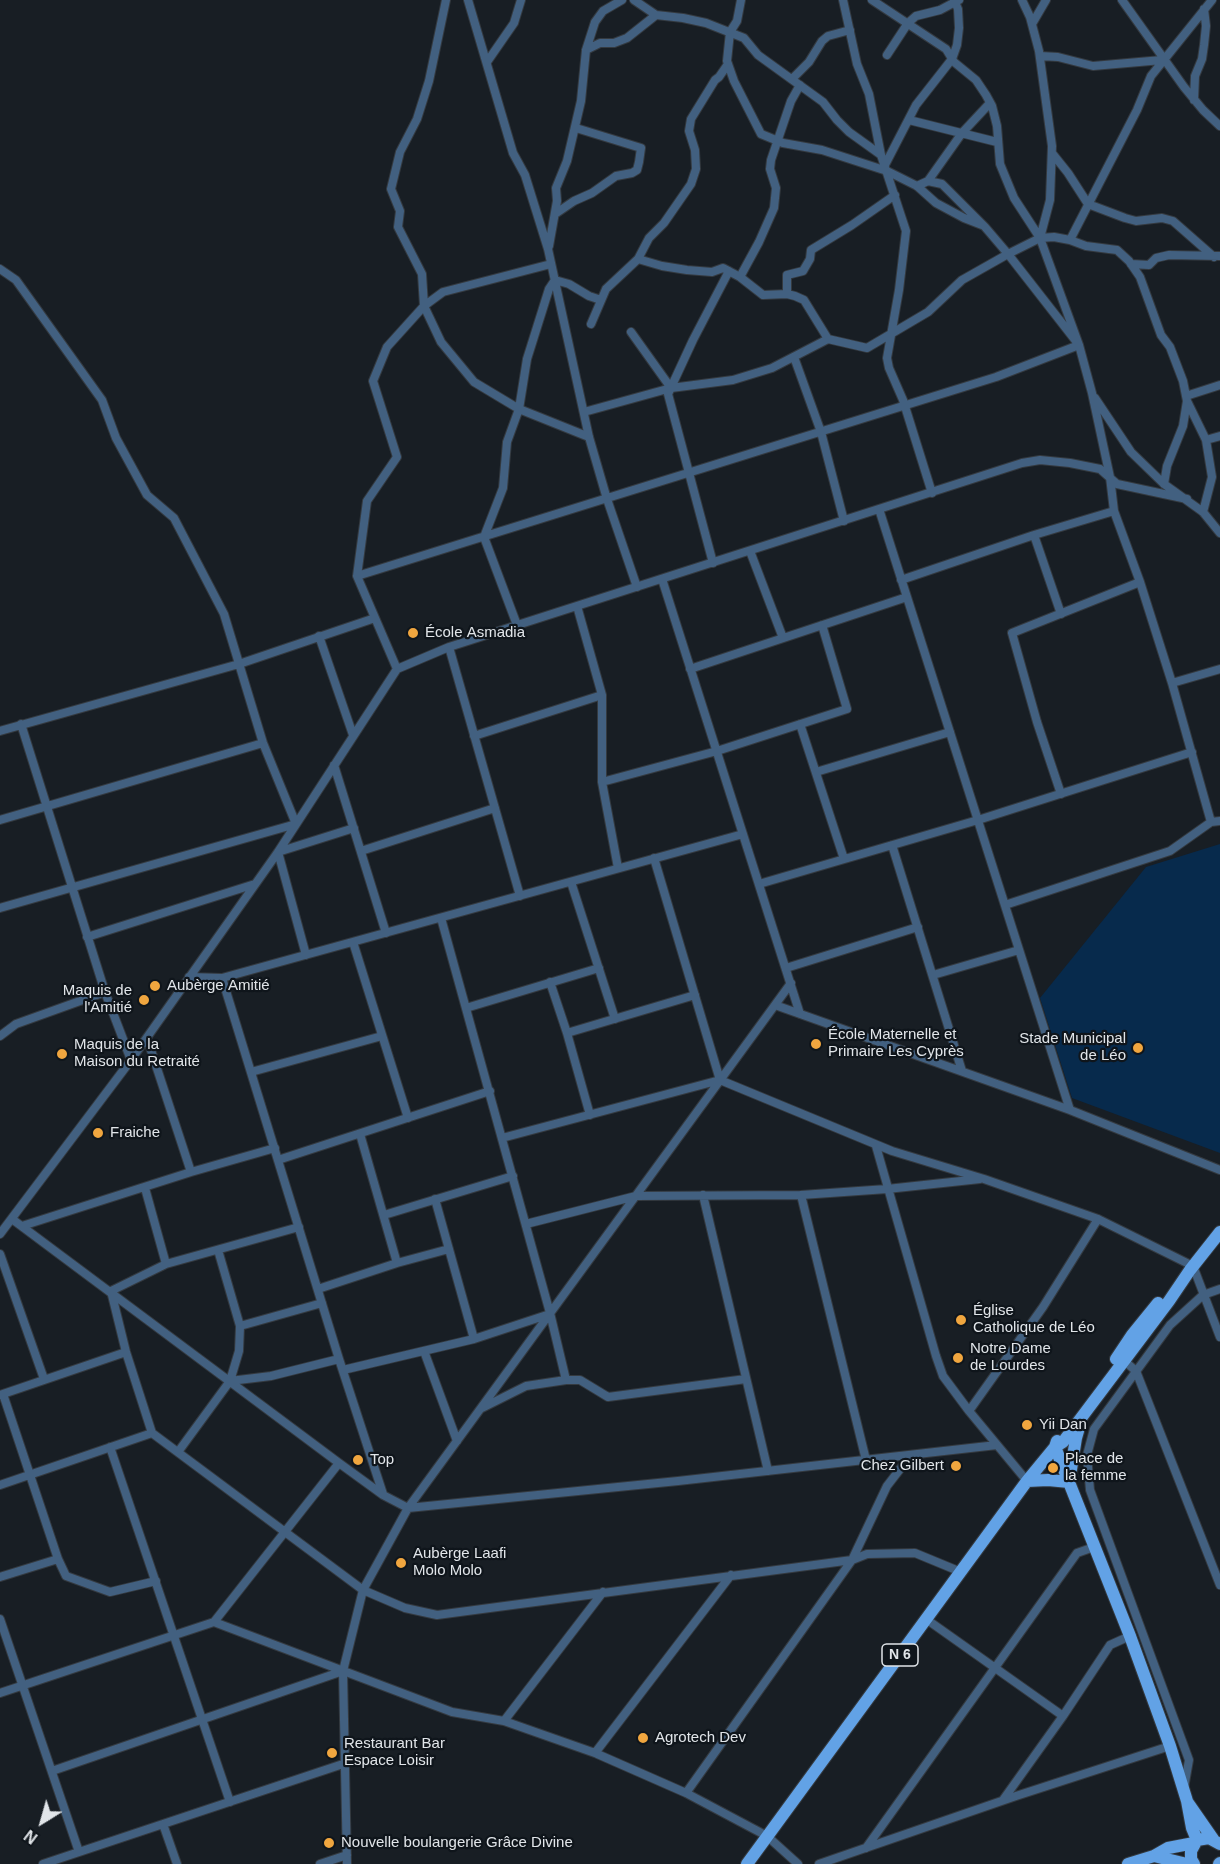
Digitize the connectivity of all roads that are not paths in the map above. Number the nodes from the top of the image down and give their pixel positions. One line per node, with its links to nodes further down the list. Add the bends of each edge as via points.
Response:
1 (446, 0): 60 (street, via 429,81 417,119 400,152 391,189 400,211 398,227 422,274)
2 (468, 0): 25 (street)
3 (521, 0): 25 (street, via 514,23)
4 (622, 0): 20 (street, via 603,11 595,22)
5 (634, 0): 15 (street)
6 (741, 0): 19 (street, via 738,21)
7 (843, 0): 18 (street)
8 (872, 0): 16 (street)
9 (1022, 0): 17 (street)
10 (1046, 0): 17 (street)
11 (1122, 0): 24 (street)
12 (1212, 0): 14 (street)
13 (956, 1): 16 (street, via 916,16); 23 (street, via 959,28)
14 (1204, 9): 24 (street); 29 (street, via 1204,45)
15 (656, 15): 19 (street, via 683,18); 20 (street, via 627,38)
16 (908, 23): 21 (street); 23 (street, via 946,50)
17 (1032, 24): 22 (street)
18 (850, 30): 27 (street, via 822,41); 38 (street, via 869,94)
19 (730, 32): 26 (street); 27 (street, via 744,38 758,55)
20 (586, 50): 33 (street)
21 (887, 55)
22 (1040, 56): 24 (street, via 1093,66); 37 (street)
23 (952, 59): 30 (street, via 976,80); 31 (street)
24 (1163, 59): 29 (street); 43 (street)
25 (487, 62): 48 (street, via 513,153 525,175)
26 (728, 64): 35 (street, via 755,124 762,134); 51 (street, via 691,119 689,131 696,169 691,184 649,238)
27 (792, 79): 28 (street)
28 (800, 85): 35 (street); 38 (street, via 823,102 849,132)
29 (1194, 100): 32 (street)
30 (990, 103): 34 (street); 36 (street)
31 (909, 120): 34 (street); 39 (street)
32 (1220, 126)
33 (576, 128): 44 (street, via 556,188); 44 (street, via 641,148 639,162 637,170 616,176)
34 (962, 134): 36 (street); 40 (street)
35 (777, 140): 39 (street); 56 (street, via 770,169 777,188 774,208)
36 (997, 142): 46 (street, via 1000,164 1014,198)
37 (1051, 153): 43 (street); 46 (street, via 1050,200)
38 (881, 155): 39 (street)
39 (886, 168): 41 (street); 42 (street)
40 (928, 182): 41 (street); 45 (street, via 942,184)
41 (917, 186): 45 (street, via 936,203)
42 (895, 195): 58 (street, via 811,250 803,271 787,275); 63 (street, via 906,231)
43 (1088, 204): 47 (street); 50 (street, via 1125,219 1173,221)
44 (555, 214): 48 (street)
45 (985, 227): 49 (street)
46 (1040, 238): 47 (street); 49 (street); 65 (street)
47 (1070, 240): 53 (street, via 1117,250)
48 (548, 249): 52 (street)
49 (1008, 254): 63 (street, via 962,280 928,312); 65 (street)
50 (1217, 257): 53 (street, via 1169,255 1156,258 1149,265)
51 (638, 259): 55 (street, via 687,270); 59 (street, via 606,289)
52 (552, 264): 57 (street); 60 (street, via 443,292)
53 (1131, 264): 70 (street, via 1140,277 1161,335 1170,347)
54 (0, 269): 107 (street, via 16,280 102,400 116,438 147,495 174,518 224,614)
55 (729, 271): 56 (street); 68 (street)
56 (740, 277): 58 (street, via 763,295)
57 (555, 280): 59 (street); 72 (street, via 527,359); 73 (street)
58 (787, 294): 64 (street, via 804,300)
59 (601, 300): 61 (street)
60 (424, 306): 72 (street, via 441,342 474,382); 93 (street, via 387,347 373,381 397,456 368,501)
61 (591, 324)
62 (631, 332): 68 (street)
63 (890, 334): 64 (street, via 867,348); 71 (street, via 886,358)
64 (828, 339): 66 (street)
65 (1079, 345): 69 (street); 71 (street)
66 (794, 357): 68 (street, via 733,380); 74 (street)
67 (1220, 385): 70 (street)
68 (671, 388): 73 (street); 78 (street, via 668,394)
69 (1092, 393): 79 (street); 80 (street, via 1131,452)
70 (1186, 399): 77 (street); 80 (street, via 1183,426)
71 (904, 406): 74 (street); 81 (street)
72 (519, 409): 76 (street); 90 (street, via 507,442 503,488)
73 (584, 412): 76 (street)
74 (821, 432): 78 (street); 87 (street)
75 (1220, 436): 77 (street)
76 (590, 437): 82 (street)
77 (1206, 440): 86 (street, via 1212,477)
78 (688, 473): 82 (street); 92 (street)
79 (1110, 477): 81 (street, via 1100,469 1040,460); 83 (street, via 1117,484); 85 (street)
80 (1164, 484): 83 (street)
81 (932, 493): 84 (street)
82 (607, 499): 90 (street); 97 (street)
83 (1187, 500): 86 (street)
84 (879, 509): 87 (street); 95 (street)
85 (1114, 511): 89 (street); 96 (street)
86 (1203, 512): 88 (street)
87 (844, 521): 91 (street)
88 (1220, 532)
89 (1034, 535): 95 (street); 100 (street)
90 (484, 537): 93 (street); 102 (street)
91 (750, 551): 92 (street); 105 (street)
92 (713, 563): 94 (street)
93 (357, 576): 101 (street)
94 (662, 579): 97 (street); 109 (street)
95 (902, 580): 98 (street)
96 (1140, 582): 100 (street); 111 (street)
97 (637, 587): 99 (street)
98 (907, 597): 103 (street); 116 (street)
99 (576, 606): 102 (street); 112 (street)
100 (1061, 614): 125 (street, via 1012,633)
101 (375, 618): 104 (street); 108 (street)
102 (517, 625): 106 (street)
103 (822, 625): 105 (street); 114 (street, via 847,709)
104 (320, 636): 107 (street); 117 (street)
105 (783, 638): 109 (street)
106 (449, 647): 108 (street); 118 (street)
107 (239, 664): 113 (street); 119 (street)
108 (397, 669): 117 (street)
109 (690, 669): 120 (street)
110 (1220, 669): 111 (street)
111 (1172, 683): 121 (street)
112 (602, 695): 118 (street); 124 (street)
113 (21, 724): 115 (street); 126 (street)
114 (800, 724): 120 (street); 123 (street)
115 (0, 731)
116 (950, 732): 123 (street); 129 (street)
117 (353, 735): 122 (street)
118 (474, 736): 127 (street)
119 (263, 743): 126 (street); 131 (street)
120 (717, 750): 124 (street); 133 (street)
121 (1192, 752): 125 (street); 130 (street)
122 (334, 765): 131 (street); 132 (street)
123 (816, 772): 138 (street)
124 (602, 782): 139 (street)
125 (1061, 794): 129 (street)
126 (46, 806): 128 (street); 143 (street)
127 (495, 807): 135 (street); 144 (street)
128 (0, 820)
129 (978, 820): 134 (street); 145 (street)
130 (1216, 821): 145 (street, via 1170,850)
131 (296, 824): 136 (street); 143 (street)
132 (354, 828): 135 (street); 136 (street)
133 (743, 834): 137 (street); 142 (street)
134 (892, 845): 138 (street); 148 (street)
135 (361, 851): 149 (street)
136 (278, 852): 141 (street); 153 (street)
137 (654, 858): 139 (street); 162 (street)
138 (844, 859): 142 (street)
139 (618, 868): 140 (street)
140 (571, 882): 144 (street); 154 (street)
141 (255, 884): 150 (street); 157 (street)
142 (759, 884): 155 (street)
143 (71, 887): 146 (street); 150 (street)
144 (520, 896): 147 (street)
145 (1005, 905): 152 (street)
146 (0, 908)
147 (441, 918): 149 (street); 164 (street)
148 (918, 927): 155 (street); 156 (street)
149 (386, 933): 151 (street)
150 (87, 937): 161 (street)
151 (352, 942): 153 (street); 169 (street)
152 (1019, 950): 156 (street); 176 (street)
153 (306, 955): 158 (street)
154 (599, 968): 159 (street); 166 (street)
155 (786, 968): 160 (street)
156 (933, 975): 172 (street)
157 (189, 977): 158 (street); 170 (street)
158 (222, 978): 173 (street)
159 (550, 982): 164 (street); 167 (street)
160 (791, 983): 163 (street); 165 (street)
161 (105, 992): 168 (street, via 16,1024); 171 (street)
162 (695, 995): 166 (street); 174 (street)
163 (775, 1005): 165 (street); 174 (street)
164 (466, 1008): 175 (street)
165 (800, 1014): 172 (street)
166 (615, 1018): 167 (street)
167 (567, 1033): 177 (street)
168 (0, 1036)
169 (382, 1036): 173 (street); 178 (street)
170 (147, 1038): 171 (street); 185 (street)
171 (131, 1060): 195 (street)
172 (962, 1071): 176 (street)
173 (251, 1072): 182 (street)
174 (720, 1080): 177 (street); 181 (street); 192 (street)
175 (490, 1091): 178 (street); 180 (street)
176 (1070, 1110): 184 (street)
177 (590, 1115): 180 (street)
178 (408, 1118): 179 (street)
179 (360, 1134): 183 (street); 194 (street)
180 (502, 1138): 186 (street)
181 (876, 1146): 187 (street); 189 (street)
182 (274, 1148): 183 (street); 185 (street)
183 (278, 1160): 199 (street)
184 (1220, 1170)
185 (191, 1172): 188 (street)
186 (513, 1176): 193 (street); 197 (street)
187 (984, 1179): 189 (street); 196 (street)
188 (145, 1188): 198 (street); 206 (street)
189 (887, 1189): 191 (street); 230 (street, via 943,1376)
190 (703, 1195): 191 (street); 192 (street); 224 (street)
191 (801, 1195): 238 (street)
192 (636, 1196): 197 (street); 213 (street)
193 (435, 1199): 194 (street); 203 (street)
194 (384, 1215): 205 (street)
195 (12, 1219): 198 (street); 201 (street)
196 (1098, 1219): 207 (street); 230 (street, via 1043,1307)
197 (526, 1224): 213 (street)
198 (22, 1226): 210 (street)
199 (299, 1227): 202 (street); 208 (street)
200 (1220, 1232): 207 (main road, N 6)
201 (0, 1234)
202 (218, 1250): 206 (street); 214 (street)
203 (449, 1250): 205 (street); 216 (street)
204 (0, 1254): 223 (street)
205 (398, 1263): 208 (street)
206 (166, 1264): 210 (street)
207 (1191, 1268): 211 (street); 219 (main road, N 6, via 1151,1312)
208 (318, 1289): 212 (street)
209 (1220, 1289): 211 (street)
210 (111, 1291): 218 (street); 226 (street)
211 (1203, 1295): 215 (street); 222 (street, via 1170,1325)
212 (322, 1302): 214 (street); 220 (street)
213 (550, 1313): 216 (street); 225 (street); 228 (street)
214 (240, 1326): 226 (street, via 239,1352)
215 (1220, 1337)
216 (474, 1339): 217 (street)
217 (424, 1351): 221 (street); 232 (street)
218 (126, 1352): 223 (street); 231 (street)
219 (1121, 1358): 222 (street); 229 (main road, N 6); 234 (main road, N 6)
220 (339, 1359): 221 (street); 226 (street, via 271,1376)
221 (343, 1370): 245 (street)
222 (1136, 1371): 255 (street); 275 (street, via 1094,1429 1087,1455 1090,1490 1189,1760)
223 (44, 1379): 227 (street)
224 (746, 1379): 225 (street, via 608,1397 580,1380); 240 (street)
225 (566, 1380): 228 (street, via 526,1386)
226 (230, 1381): 236 (street); 239 (street)
227 (1, 1394): 241 (street)
228 (481, 1408): 232 (street)
229 (1087, 1409): 234 (main road, N 6); 243 (main road, via 1076,1438)
230 (969, 1412): 233 (street)
231 (152, 1433): 235 (street); 236 (street)
232 (457, 1441): 246 (street)
233 (997, 1445): 237 (street); 242 (street)
234 (1055, 1447): 242 (main road, N 6); 243 (main road)
235 (110, 1448): 241 (street); 254 (street)
236 (178, 1452): 247 (street)
237 (911, 1455): 238 (street); 250 (street, via 888,1486)
238 (866, 1460): 240 (street)
239 (339, 1463): 245 (street); 247 (street)
240 (768, 1471): 246 (street)
241 (29, 1475): 244 (street); 249 (street)
242 (1027, 1481): 243 (main road); 251 (main road, N 6)
243 (1069, 1482): 248 (main road)
244 (0, 1485)
245 (383, 1495): 246 (street)
246 (408, 1508): 256 (street)
247 (285, 1532): 256 (street); 260 (street)
248 (1094, 1547): 262 (main road); 263 (street, via 1077,1553)
249 (58, 1559): 253 (street); 254 (street, via 66,1576 110,1592)
250 (852, 1560): 251 (street, via 867,1554 915,1553); 252 (street); 274 (street)
251 (961, 1572): 259 (main road, N 6)
252 (731, 1575): 257 (street); 271 (street)
253 (0, 1578)
254 (156, 1581): 261 (street)
255 (1220, 1585)
256 (363, 1590): 257 (street, via 405,1608 437,1616); 264 (street)
257 (603, 1592): 269 (street)
258 (0, 1619): 265 (street)
259 (926, 1619): 263 (street); 279 (main road, N 6)
260 (214, 1622): 261 (street); 264 (street)
261 (173, 1635): 265 (street); 268 (street)
262 (1130, 1636): 267 (street, via 1110,1644); 270 (main road)
263 (994, 1668): 267 (street); 282 (street)
264 (343, 1671): 268 (street); 269 (street, via 452,1712); 272 (street)
265 (23, 1685): 266 (street); 273 (street)
266 (0, 1693)
267 (1062, 1716): 276 (street)
268 (202, 1720): 273 (street); 277 (street)
269 (504, 1721): 271 (street)
270 (1170, 1746): 275 (main road); 276 (street)
271 (595, 1753): 274 (street)
272 (346, 1763): 277 (street); 285 (street)
273 (52, 1771): 283 (street)
274 (686, 1793): 279 (street)
275 (1185, 1795): 280 (main road); 281 (main road)
276 (1003, 1800): 282 (street)
277 (230, 1802): 278 (street)
278 (163, 1824): 283 (street); 287 (street)
279 (767, 1836): 289 (main road, N 6); 290 (street)
280 (1196, 1842): 281 (main road, via 1205,1837); 284 (main road, via 1168,1848); 294 (main road, via 1190,1855)
281 (1217, 1842)
282 (866, 1848): 291 (street)
283 (79, 1852): 286 (street)
284 (1154, 1856): 292 (main road); 293 (main road)
285 (347, 1859): 288 (street)
286 (43, 1864)
287 (177, 1864)
288 (320, 1864)
289 (747, 1864)
290 (798, 1864)
291 (819, 1864)
292 (1128, 1864)
293 (1187, 1864)
294 (1194, 1864)

